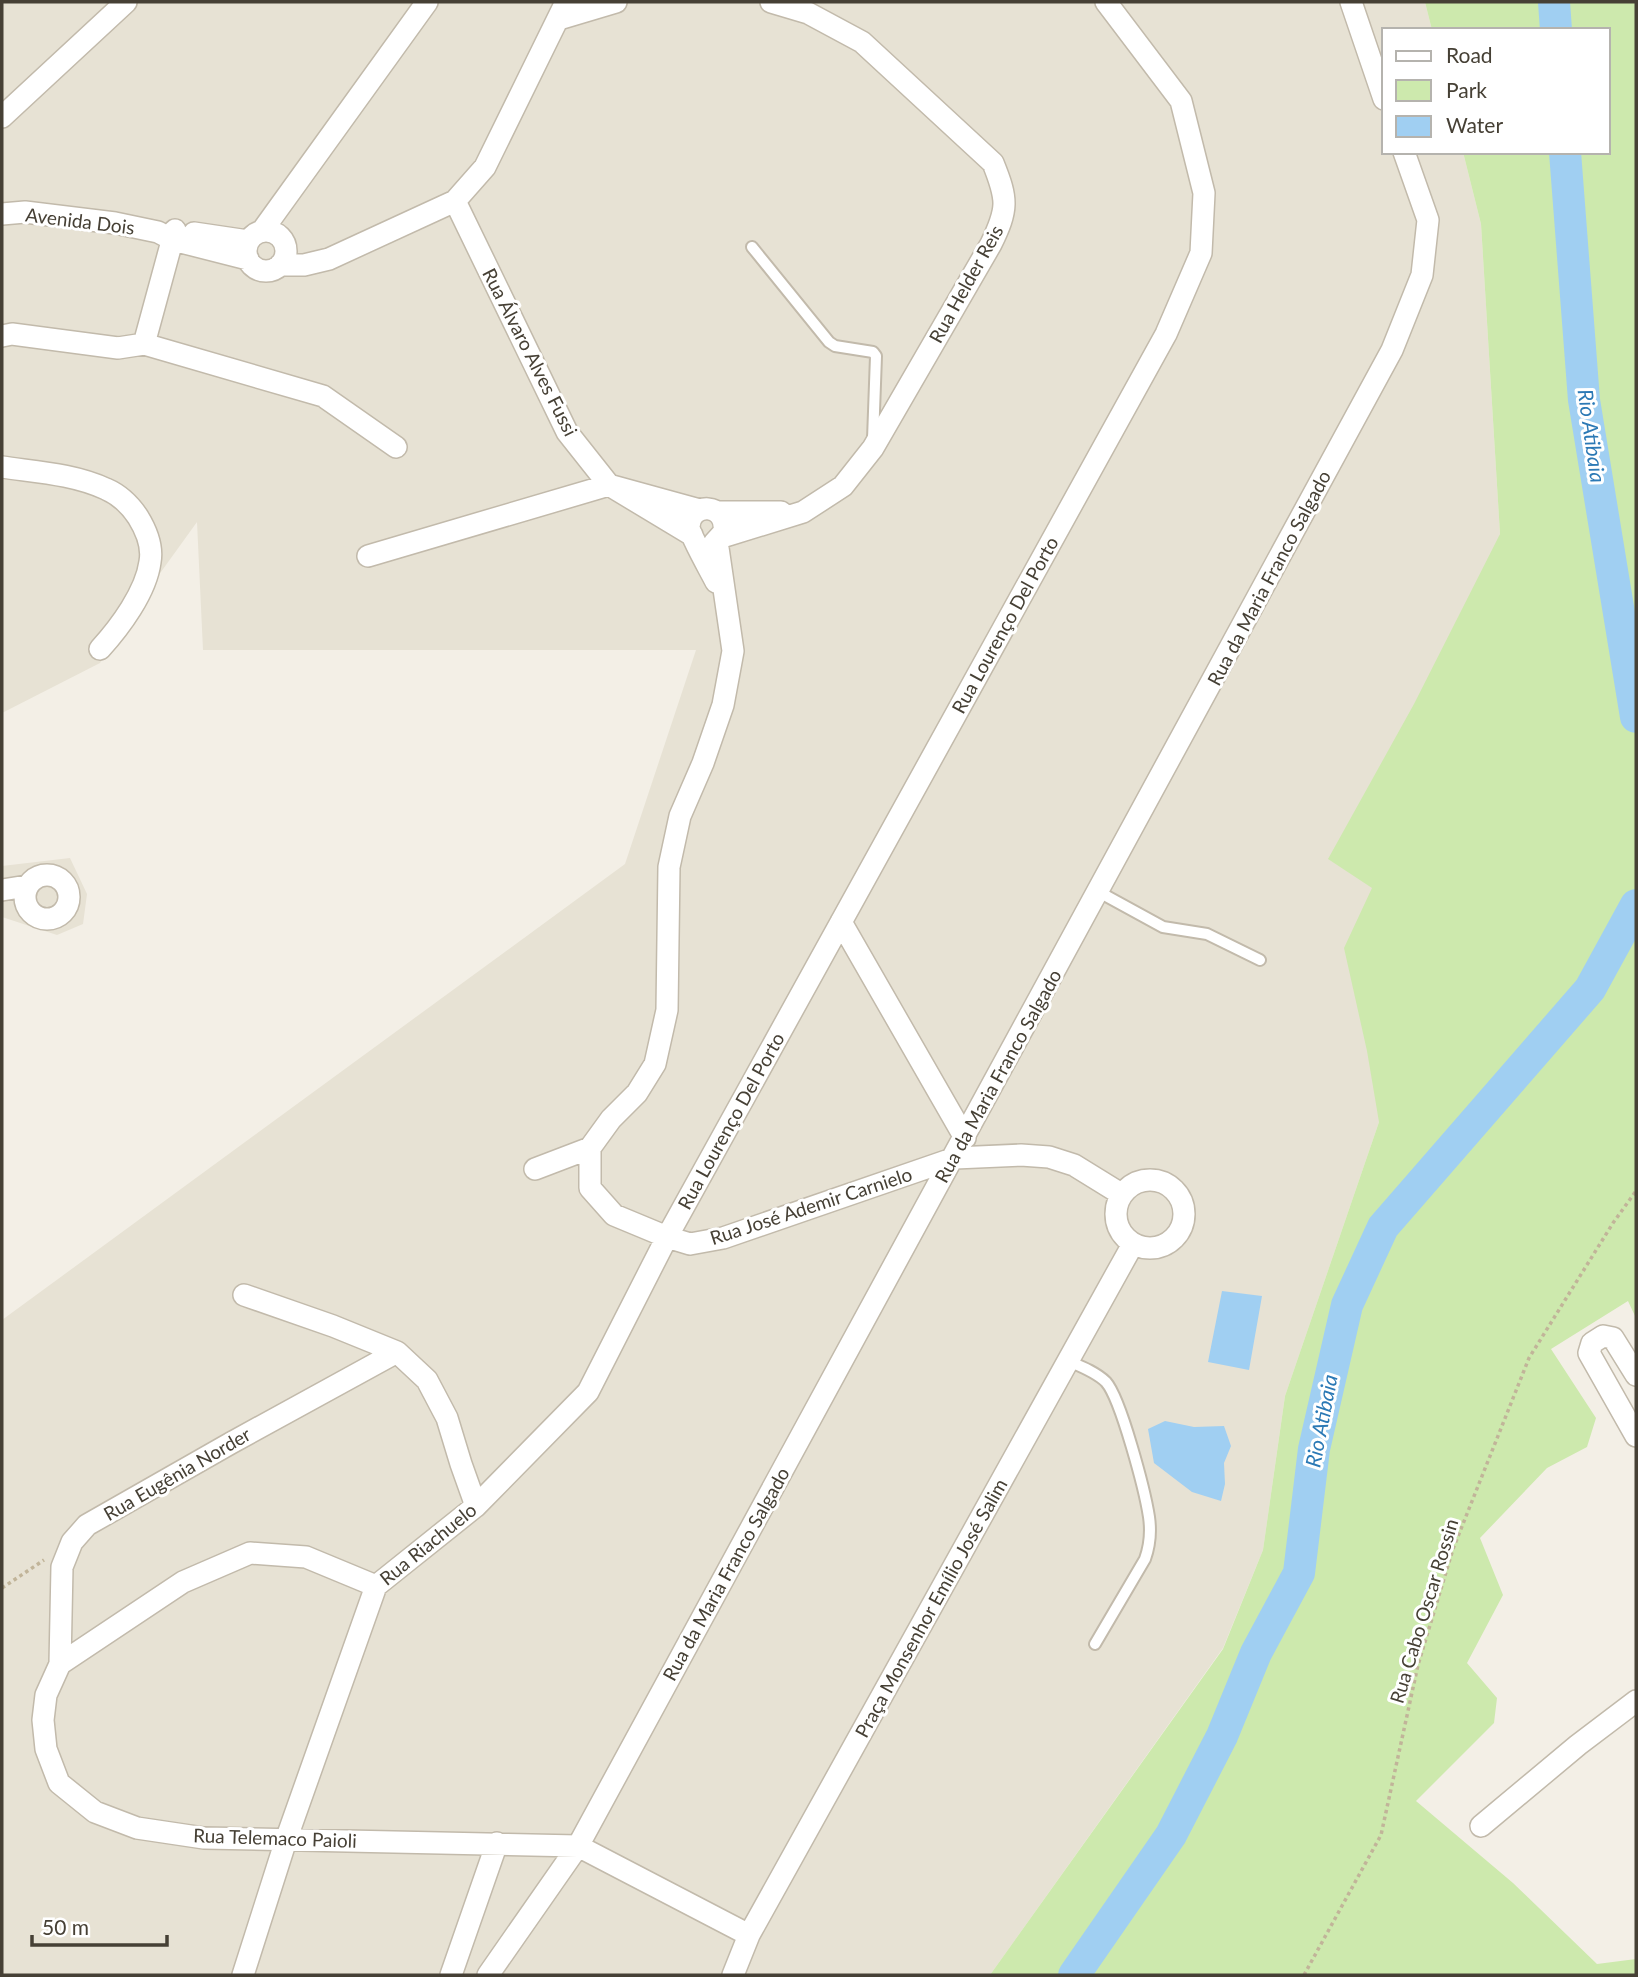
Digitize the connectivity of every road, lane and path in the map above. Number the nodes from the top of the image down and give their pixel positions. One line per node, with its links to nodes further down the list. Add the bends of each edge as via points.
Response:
1 (126, 2): 9 (street)
2 (427, 2): 14 (street, via 286,199)
3 (616, 2): 7 (street)
4 (771, 2): 19 (street, Rua Helder Reis, via 808,13 862,42 993,163 1004,189 1004,216 990,244)
5 (1106, 2): 32 (street, Rua Lourenço Del Porto, via 1181,101 1204,193 1201,253 1166,334)
6 (1351, 2): 8 (street)
7 (563, 10): 11 (street, via 485,167)
8 (1382, 94)
9 (2, 117)
10 (1405, 154): 31 (street, Rua da Maria Franco Salgado, via 1428,220 1422,275 1392,350)
11 (455, 201): 14 (street, Avenida Dois, via 329,259 304,265); 21 (street, Rua Álvaro Alves Fussi, via 566,432)
12 (2, 214): 13 (street, Avenida Dois, via 89,219)
13 (168, 234): 14 (street, Avenida Dois); 17 (street)
14 (267, 247)
15 (752, 247): 19 (lane, via 829,342 869,349 876,356)
16 (2, 336): 17 (street, via 117,348)
17 (144, 344): 18 (street, via 323,396)
18 (396, 447)
19 (873, 449): 23 (street, Rua Helder Reis, via 843,486)
20 (2, 467): 28 (street, via 69,477 107,489 131,505 147,531 150,561 137,598)
21 (608, 485): 22 (street); 24 (street, Rua Álvaro Alves Fussi); 26 (street)
22 (708, 511): 23 (street); 24 (street, via 691,518); 25 (street, via 724,521)
23 (803, 512): 25 (street, Rua Helder Reis)
24 (694, 538): 25 (street, via 706,545); 27 (street)
25 (719, 539): 27 (street)
26 (368, 556)
27 (724, 599): 35 (street, via 733,651 723,705 680,816 669,867 667,1010 655,1064 637,1093)
28 (100, 649)
29 (27, 886): 30 (street)
30 (2, 890)
31 (1099, 892): 33 (lane, via 1163,927 1207,934); 34 (street, Rua da Maria Franco Salgado)
32 (841, 922): 34 (street); 40 (street, Rua Lourenço Del Porto)
33 (1260, 960)
34 (965, 1138): 36 (street, Rua da Maria Franco Salgado)
35 (590, 1148): 37 (street); 40 (street, via 590,1188 614,1215)
36 (955, 1158): 39 (street, Rua José Ademir Carnielo, via 1049,1157 1074,1165); 40 (street, Rua José Ademir Carnielo, via 723,1238 690,1244); 57 (street, Rua da Maria Franco Salgado)
37 (536, 1169)
38 (1636, 1191): 63 (path, Rua Cabo Oscar Rossin, via 1529,1358 1453,1549 1418,1665 1381,1835)
39 (1121, 1194): 41 (street, via 1116,1217); 41 (street, via 1136,1183 1157,1181 1168,1185 1182,1202 1182,1225 1167,1243 1156,1247)
40 (667, 1237): 47 (street, Rua Riachuelo, via 587,1392)
41 (1133, 1244): 44 (street, Praça Monsenhor Emílio José Salim)
42 (244, 1295): 43 (street)
43 (397, 1352): 47 (street, via 427,1380 447,1418); 48 (street, Rua Eugênia Norder, via 87,1525)
44 (1068, 1362): 51 (lane, via 1107,1383 1125,1423 1149,1518 1150,1544 1145,1559); 58 (street, Praça Monsenhor Emílio José Salim)
45 (1636, 1375): 46 (street, via 1614,1338 1603,1336 1592,1343 1589,1353)
46 (1636, 1436)
47 (476, 1506): 49 (street, Rua Riachuelo)
48 (72, 1542): 50 (path); 52 (street, via 62,1567)
49 (376, 1586): 52 (street, via 306,1558 250,1553 183,1582); 55 (street, Rua Riachuelo)
50 (2, 1588)
51 (1095, 1644)
52 (60, 1664): 55 (street, Rua Telemaco Paioli, via 46,1695 43,1720 46,1749 60,1783 73,1797 94,1812 137,1828 204,1838)
53 (1636, 1701): 54 (street)
54 (1481, 1826)
55 (286, 1840): 56 (street, Rua Telemaco Paioli); 59 (street, Rua Riachuelo)
56 (497, 1843): 57 (street, Rua Telemaco Paioli); 60 (street)
57 (578, 1846): 58 (street, Rua Telemaco Paioli); 61 (street, Rua da Maria Franco Salgado)
58 (749, 1935): 62 (street, Praça Monsenhor Emílio José Salim)
59 (243, 1975)
60 (451, 1975)
61 (488, 1975)
62 (733, 1975)
63 (1304, 1975)

